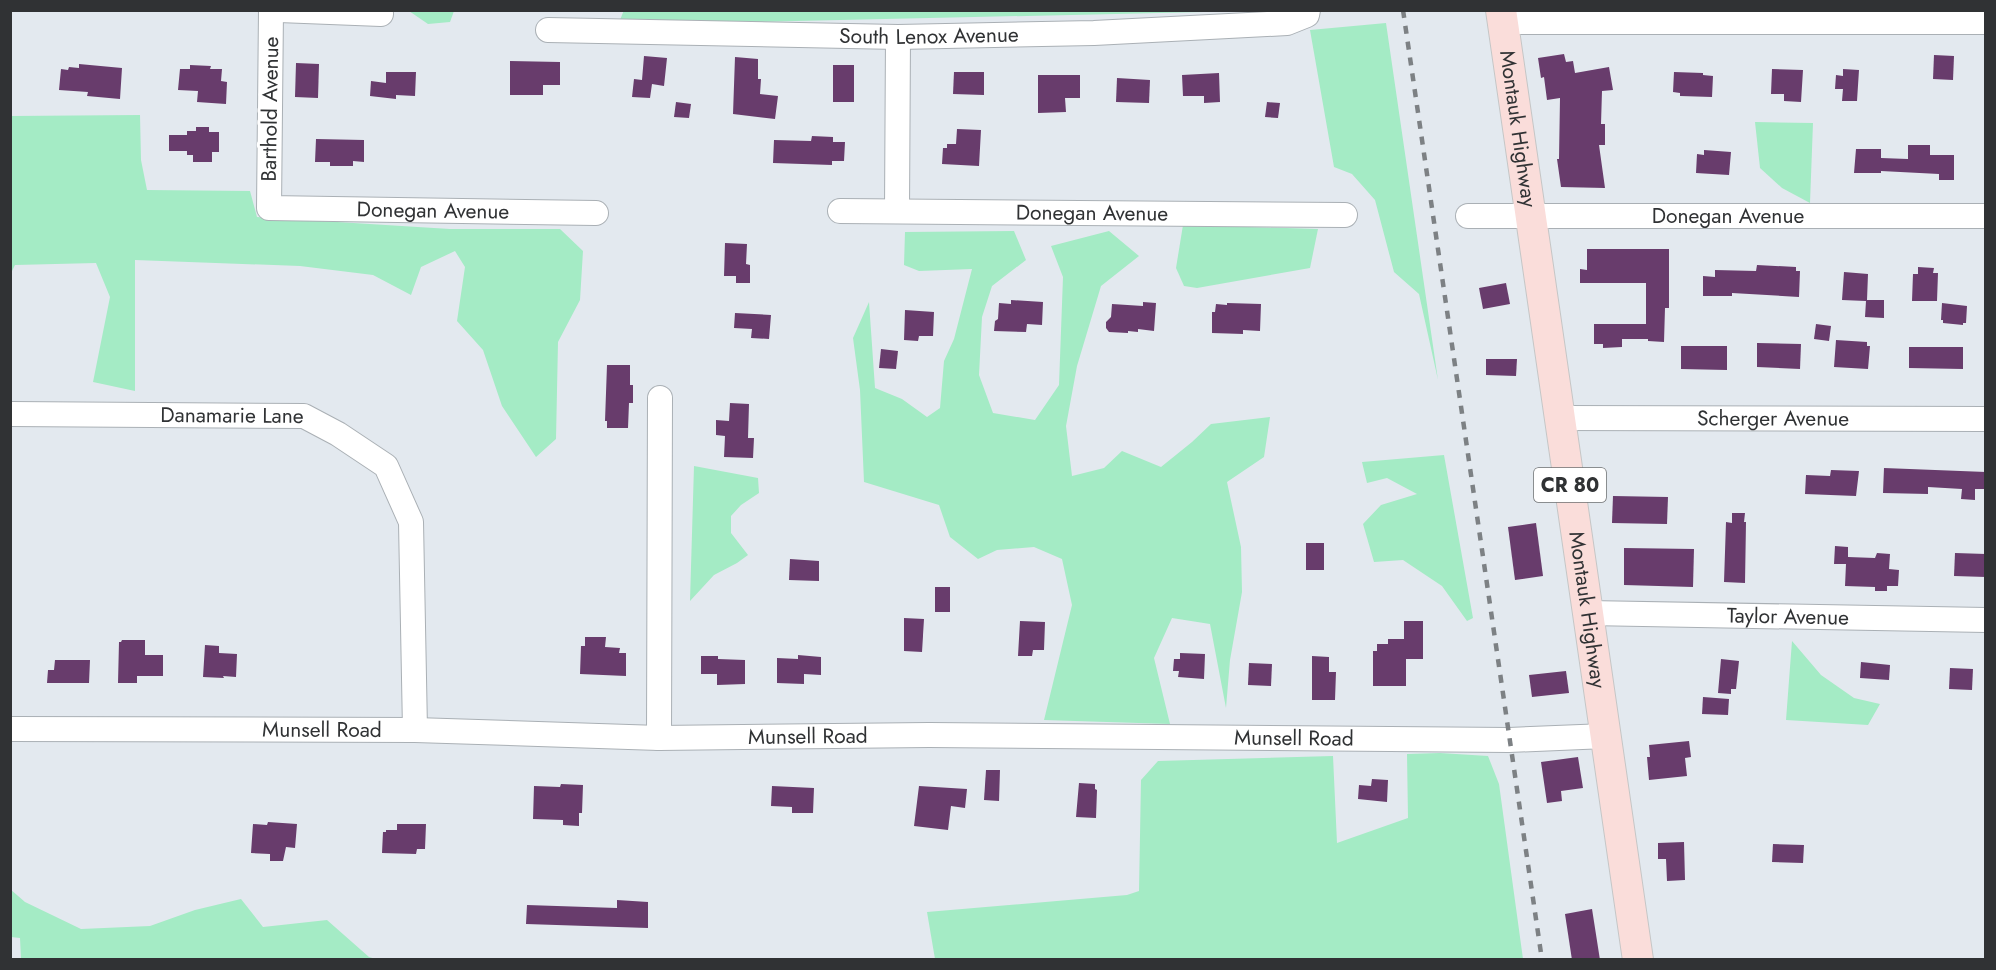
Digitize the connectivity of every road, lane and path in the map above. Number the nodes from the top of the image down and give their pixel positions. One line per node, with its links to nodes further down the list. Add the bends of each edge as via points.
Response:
1 (271, 10): 9 (street, Barthold Avenue)
2 (279, 10): 4 (street)
3 (1308, 13): 8 (street, South Lenox Avenue, via 1276,24)
4 (381, 14)
5 (1502, 16): 6 (street); 14 (main road, Montauk Highway / CR 80)
6 (1986, 22)
7 (548, 30): 8 (street, South Lenox Avenue)
8 (898, 37): 10 (street)
9 (269, 208): 12 (street, Donegan Avenue)
10 (897, 210): 11 (street, Donegan Avenue); 13 (street, Donegan Avenue)
11 (840, 211)
12 (596, 213)
13 (1346, 215)
14 (1530, 215): 15 (street, Donegan Avenue); 16 (street, Donegan Avenue); 19 (main road, Montauk Highway / CR 80)
15 (1468, 216)
16 (1986, 216)
17 (660, 398): 26 (street)
18 (10, 414): 24 (street, Danamarie Lane, via 304,416 386,466 411,522)
19 (1560, 418): 20 (street, Scherger Avenue); 21 (main road, Montauk Highway / CR 80)
20 (1986, 419)
21 (1588, 613): 22 (street, Taylor Avenue); 25 (main road, Montauk Highway / CR 80)
22 (1986, 620)
23 (10, 729): 24 (street, Munsell Road)
24 (415, 730): 26 (street, Munsell Road)
25 (1606, 736): 26 (street, Munsell Road, via 1518,740 937,735); 27 (main road, Montauk Highway / CR 80)
26 (659, 738)
27 (1638, 960)

